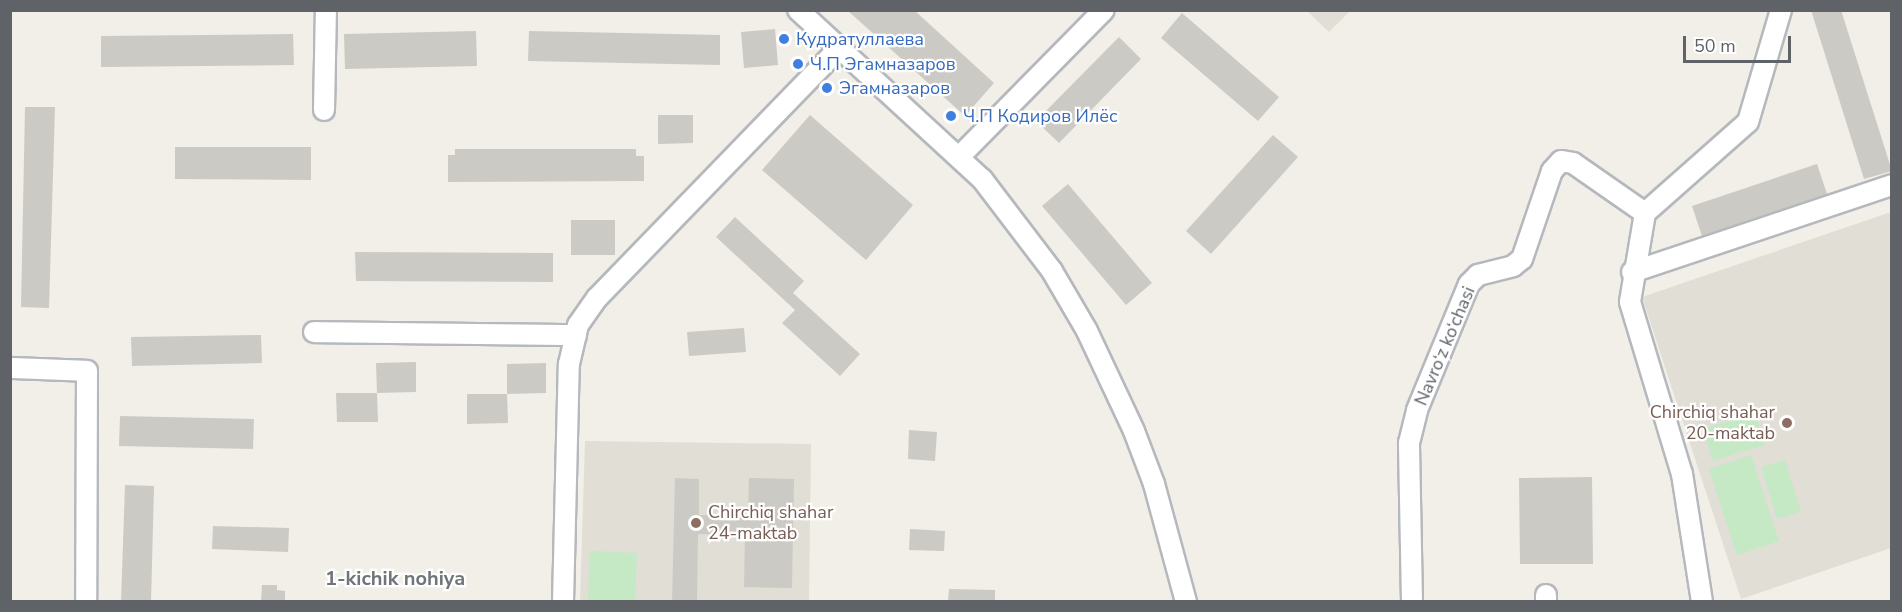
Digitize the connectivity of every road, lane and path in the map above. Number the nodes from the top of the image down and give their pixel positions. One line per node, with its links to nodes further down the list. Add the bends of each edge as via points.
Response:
1 (326, 10): 6 (street)
2 (798, 10): 5 (street)
3 (1104, 10): 7 (street)
4 (1781, 10): 9 (street, via 1748,122)
5 (840, 47): 7 (street); 12 (street, via 597,298 578,325)
6 (324, 110)
7 (958, 157): 16 (street, via 1029,236 1087,331 1155,484)
8 (1892, 185): 10 (street)
9 (1645, 213): 10 (street); 17 (street, Navro‘z ko‘chasi, via 1573,163 1561,160 1552,171 1522,259 1513,266 1478,275 1469,284 1418,410 1409,444)
10 (1632, 272): 18 (street, via 1630,302 1682,474)
11 (314, 332): 12 (street)
12 (576, 335): 15 (street, via 569,364)
13 (10, 368): 14 (street, via 87,371)
14 (86, 602)
15 (563, 602)
16 (1186, 602)
17 (1412, 602)
18 (1702, 602)

